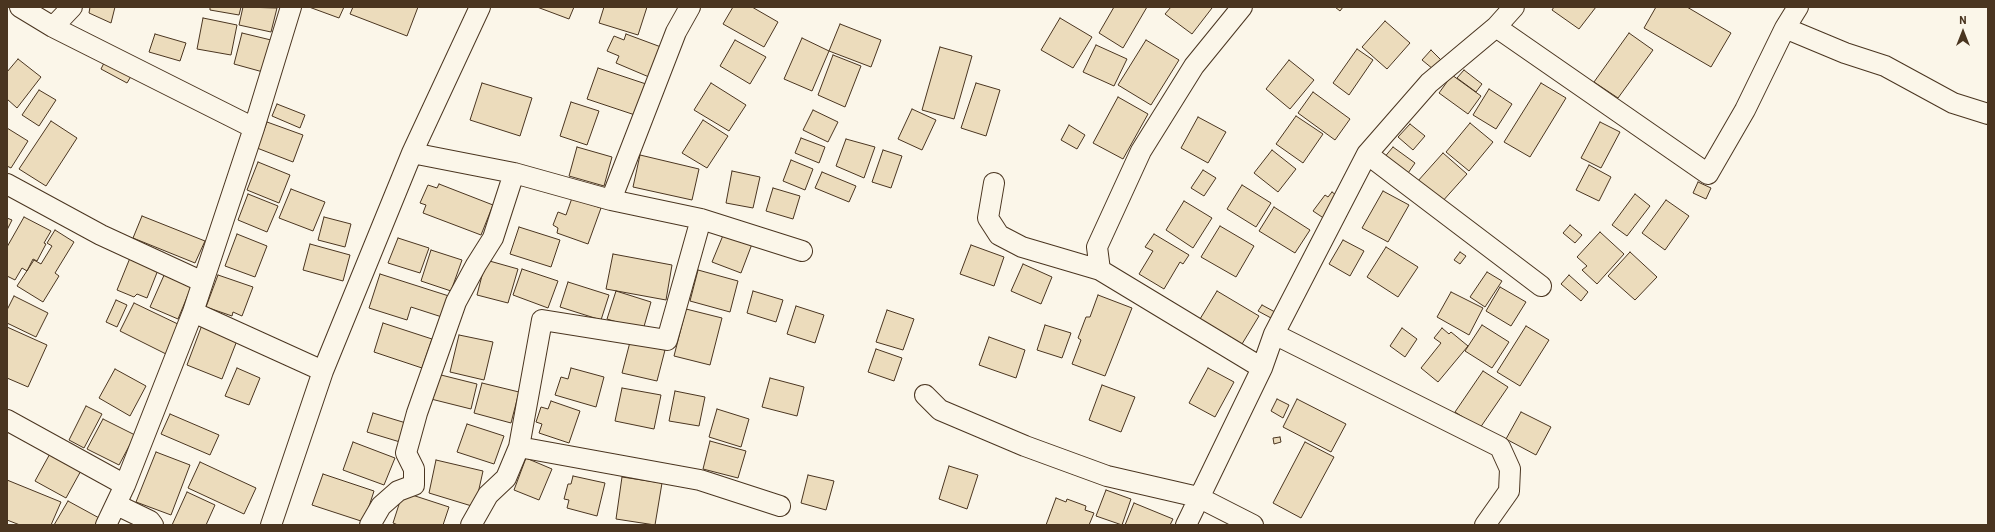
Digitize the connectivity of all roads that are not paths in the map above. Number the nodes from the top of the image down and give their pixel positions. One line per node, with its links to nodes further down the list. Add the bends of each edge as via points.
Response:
1 (20, 7): 9 (street)
2 (72, 7): 9 (street)
3 (291, 7): 13 (street)
4 (480, 7): 14 (street)
5 (690, 7): 19 (street, via 676,32)
6 (1242, 7): 22 (street, via 1194,66 1140,151 1098,247)
7 (1514, 7): 10 (street)
8 (1798, 7): 11 (street)
9 (53, 27): 13 (street)
10 (1496, 27): 11 (street, via 1708,174 1745,110); 15 (street, via 1430,83)
11 (1785, 28): 12 (street, via 1845,53 1885,66 1953,103)
12 (1988, 114)
13 (254, 128): 23 (street)
14 (412, 153): 16 (street); 28 (street)
15 (1367, 154): 24 (street); 26 (street)
16 (514, 173): 19 (street); 39 (street, via 493,238 456,302 417,413 406,453 414,469 414,485 398,491 381,506)
17 (994, 183): 22 (street, via 988,218 998,235 1022,247)
18 (7, 184): 23 (street, via 101,235)
19 (611, 200): 20 (street)
20 (701, 219): 21 (street); 31 (street, via 667,340 542,320)
21 (802, 251)
22 (1100, 270): 27 (street)
23 (203, 282): 25 (street)
24 (1541, 286)
25 (193, 312): 28 (street); 32 (street)
26 (1274, 334): 27 (street); 43 (street, via 1500,447 1510,469 1509,491)
27 (1262, 368): 33 (street)
28 (323, 371): 38 (street)
29 (925, 395): 33 (street, via 940,410 1025,446 1107,476)
30 (7, 420): 32 (street)
31 (519, 447): 35 (street, via 700,480); 40 (street, via 506,478 488,495)
32 (125, 485): 34 (street)
33 (1198, 497): 41 (street); 42 (street)
34 (117, 505): 36 (street); 37 (street, via 150,521)
35 (780, 506)
36 (106, 525)
37 (153, 525)
38 (270, 525)
39 (370, 525)
40 (472, 525)
41 (1186, 525)
42 (1253, 525)
43 (1485, 525)

